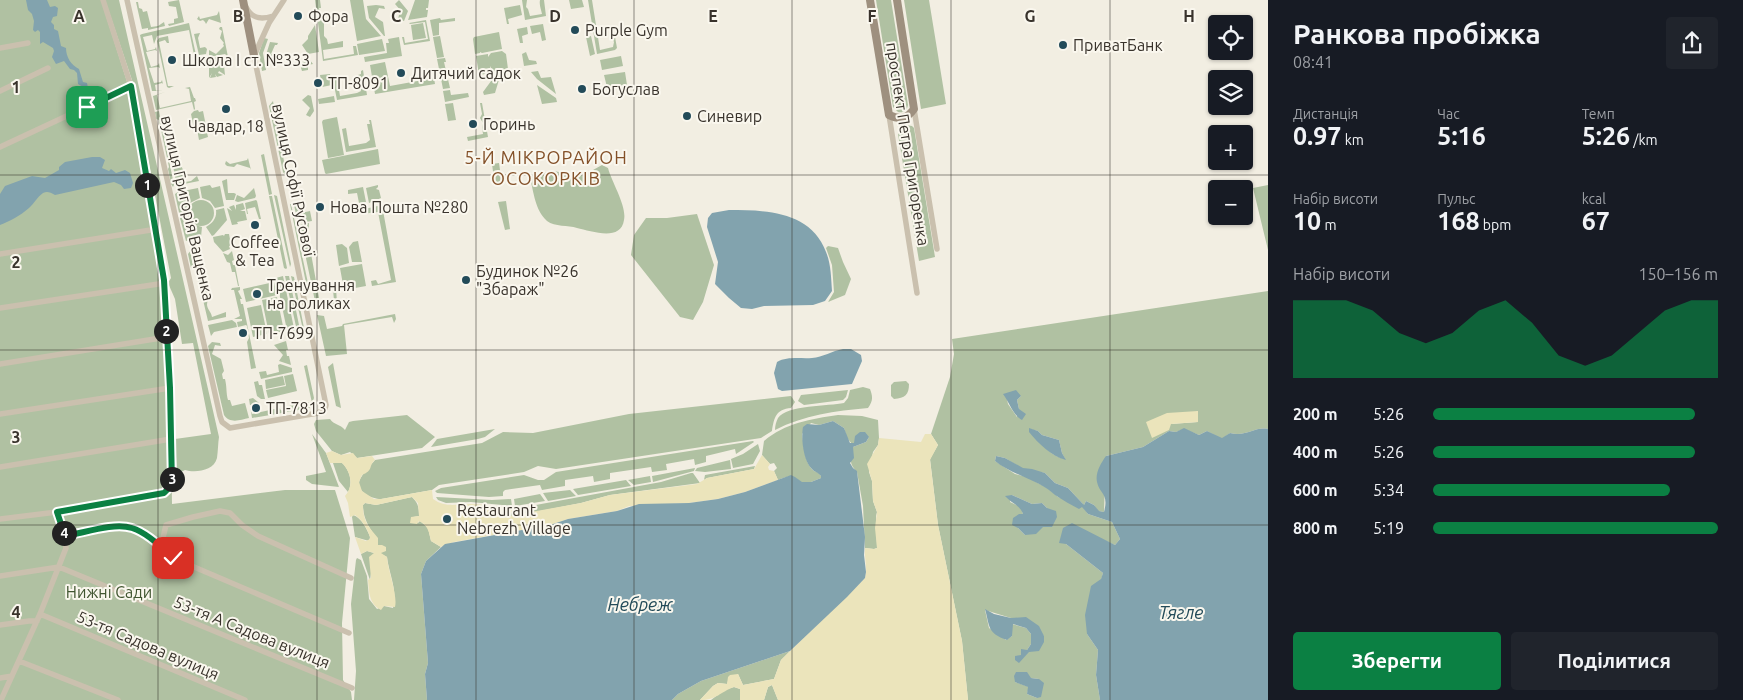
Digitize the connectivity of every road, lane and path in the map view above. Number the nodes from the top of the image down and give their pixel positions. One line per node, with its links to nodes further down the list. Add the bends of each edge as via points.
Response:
1 (103, 0): 12 (street)
2 (127, 0): 27 (street, вулиця Григорія Ващенка)
3 (284, 0): 7 (street)
4 (870, 0): 15 (street, проспект Петра Григоренка)
5 (897, 0): 14 (street, проспект Петра Григоренка)
6 (243, 2): 7 (street, via 251,16); 10 (street)
7 (273, 16): 10 (street)
8 (28, 44): 9 (street)
9 (0, 48)
10 (254, 56): 27 (street, вулиця Софії Русової, via 326,406 318,413 237,428 230,428)
11 (48, 68): 13 (street)
12 (131, 86): 16 (street); 17 (street)
13 (0, 91)
14 (914, 109): 15 (street, via 905,118); 18 (street)
15 (889, 115): 21 (street, проспект Петра Григоренка)
16 (0, 147)
17 (156, 229): 19 (street); 20 (street)
18 (937, 249)
19 (0, 254)
20 (164, 283): 22 (street); 23 (street)
21 (917, 293)
22 (0, 308)
23 (167, 337): 24 (street); 25 (street)
24 (0, 364)
25 (170, 388): 26 (street); 28 (street)
26 (0, 414)
27 (222, 422)
28 (171, 439): 29 (street); 30 (street, via 172,485 164,493)
29 (0, 467)
30 (57, 512): 31 (street); 32 (street)
31 (0, 519)
32 (65, 536): 33 (street, via 118,526 132,528); 34 (street, via 66,548)
33 (161, 546): 36 (street, via 166,526 220,511 230,513 258,536); 40 (street, via 173,558)
34 (59, 568): 35 (street, 53-тя А Садова вулиця); 37 (street); 44 (street, 53-тя А Садова вулиця)
35 (0, 576)
36 (351, 578)
37 (40, 614): 38 (street); 47 (street, 53-тя Садова вулиця)
38 (37, 622): 39 (street, via 29,620); 41 (street)
39 (0, 625)
40 (349, 633)
41 (19, 661): 42 (street); 46 (street)
42 (12, 676): 43 (street); 45 (street)
43 (0, 678)
44 (352, 688)
45 (1, 700)
46 (118, 700)
47 (245, 700)

